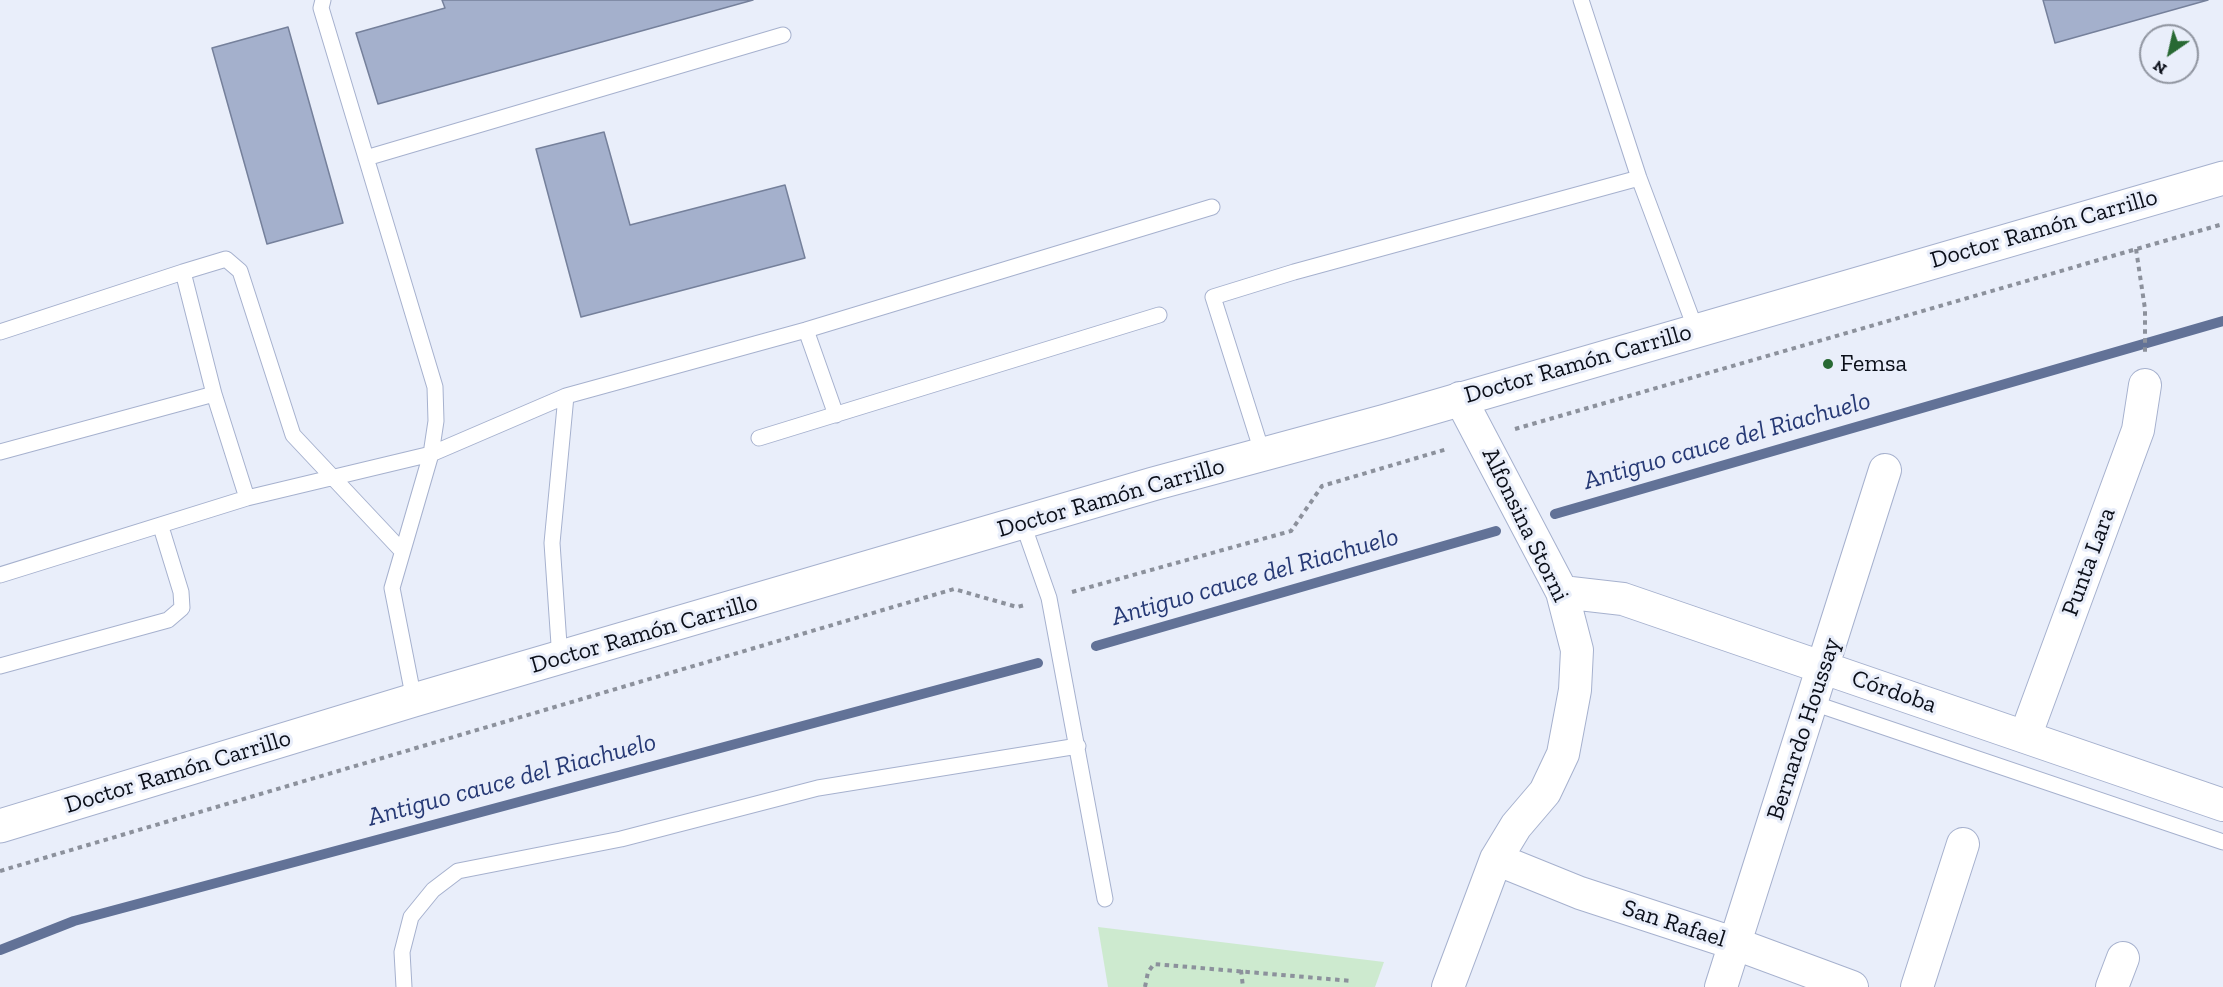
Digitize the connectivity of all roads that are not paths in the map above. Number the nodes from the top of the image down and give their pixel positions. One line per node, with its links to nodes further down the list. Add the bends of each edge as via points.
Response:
1 (323, 0): 4 (lane, via 321,8)
2 (1581, 0): 5 (lane)
3 (783, 35): 4 (lane)
4 (366, 158): 20 (lane, via 435,387 436,421)
5 (1639, 178): 11 (lane); 21 (lane, via 1214,297)
6 (2223, 178): 11 (street, Doctor Ramón Carrillo)
7 (1212, 207): 10 (lane)
8 (183, 272): 12 (lane); 14 (lane); 23 (lane, via 226,259 240,272 293,435)
9 (1159, 315): 17 (lane)
10 (806, 330): 15 (lane); 17 (lane)
11 (1696, 330): 16 (street, Doctor Ramón Carrillo)
12 (0, 332)
13 (2145, 372): 35 (street, Punta Lara, via 2138,430)
14 (214, 394): 19 (lane); 24 (lane)
15 (566, 396): 20 (lane); 30 (lane, via 552,543)
16 (1460, 398): 21 (street, Doctor Ramón Carrillo); 29 (street, Alfonsina Storni)
17 (836, 415): 18 (lane)
18 (759, 438)
19 (0, 452)
20 (431, 454): 23 (lane); 27 (lane)
21 (1263, 455): 25 (street, Doctor Ramón Carrillo)
22 (1886, 470): 32 (street, Bernardo Houssay)
23 (333, 477): 24 (lane); 27 (lane)
24 (247, 498): 26 (lane)
25 (1023, 524): 30 (street, Doctor Ramón Carrillo); 36 (lane, via 1049,598)
26 (161, 527): 28 (lane); 31 (lane, via 181,592 182,608 168,620)
27 (402, 551): 33 (lane, via 392,588)
28 (0, 575)
29 (1562, 592): 32 (street, Córdoba, via 1623,599); 41 (street, Alfonsina Storni, via 1577,650 1575,690 1563,754 1545,792 1516,826)
30 (560, 659): 33 (street, Doctor Ramón Carrillo)
31 (0, 666)
32 (1824, 668): 34 (street, Bernardo Houssay); 35 (street, Córdoba)
33 (414, 700): 38 (street, Doctor Ramón Carrillo)
34 (1813, 703): 39 (lane); 43 (street, Bernardo Houssay)
35 (2025, 737): 37 (street, Córdoba)
36 (1078, 746): 42 (lane); 45 (lane, via 818,788 621,839 458,871 433,890 411,917 402,952)
37 (2223, 805)
38 (0, 826)
39 (2223, 842)
40 (1963, 844): 49 (street)
41 (1496, 859): 43 (street, San Rafael, via 1580,892); 46 (street, Alfonsina Storni)
42 (1105, 899)
43 (1736, 944): 47 (street, Bernardo Houssay); 48 (street, San Rafael)
44 (2123, 958): 50 (street)
45 (404, 987)
46 (1448, 987)
47 (1722, 987)
48 (1852, 987)
49 (1917, 987)
50 (2112, 987)

